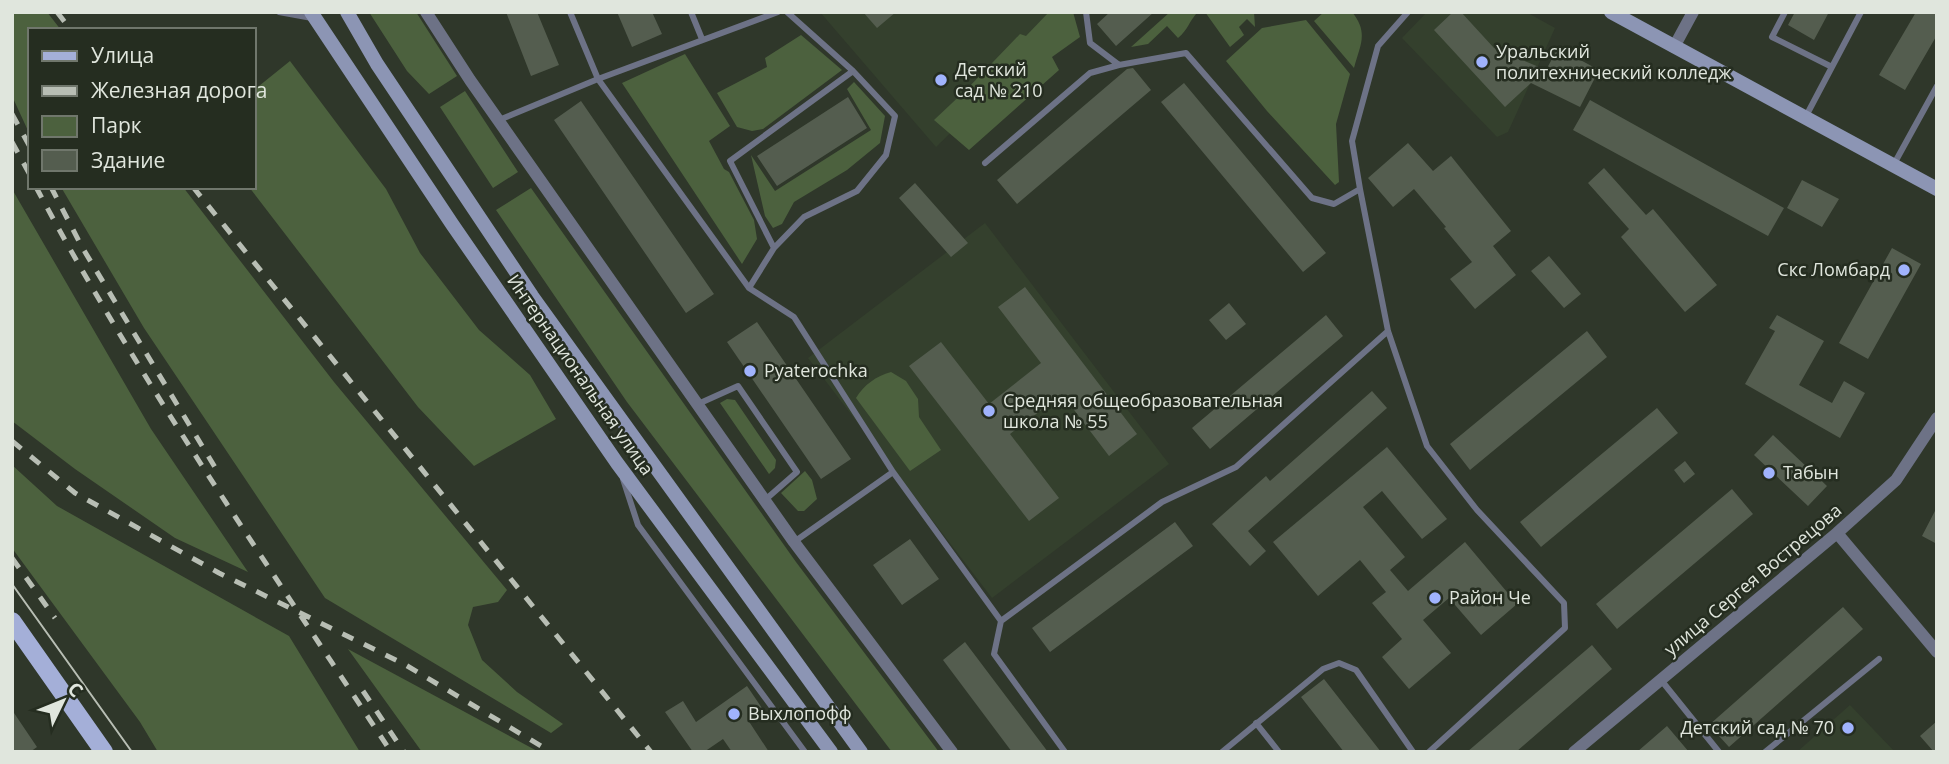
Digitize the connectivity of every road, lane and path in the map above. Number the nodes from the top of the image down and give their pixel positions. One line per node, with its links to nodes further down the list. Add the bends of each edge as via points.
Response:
1 (279, 12): 14 (lane)
2 (347, 12): 47 (main road, Интернациональная улица, via 532,296)
3 (426, 12): 23 (street)
4 (570, 12): 20 (lane)
5 (691, 12): 15 (lane)
6 (778, 12): 15 (lane)
7 (787, 12): 19 (lane)
8 (1086, 12): 17 (lane, via 1090,43)
9 (1408, 12): 26 (lane, via 1378,47 1352,141)
10 (1611, 12): 16 (main road)
11 (1693, 12): 16 (street)
12 (1785, 12): 18 (lane, via 1772,37)
13 (1861, 12): 18 (lane)
14 (312, 15): 33 (main road, Интернациональная улица)
15 (702, 39): 20 (lane)
16 (1674, 47): 22 (main road)
17 (1119, 65): 24 (lane, via 1090,73); 26 (lane, via 1186,53 1312,198 1334,204)
18 (1832, 67): 22 (lane)
19 (853, 71): 28 (lane, via 730,161); 28 (lane, via 895,116 886,155 857,191 804,217)
20 (598, 79): 23 (lane); 29 (lane)
21 (1937, 86): 25 (lane)
22 (1805, 118): 25 (main road)
23 (499, 120): 31 (street)
24 (985, 163)
25 (1893, 166): 27 (main road)
26 (1360, 189): 30 (lane)
27 (1937, 189)
28 (774, 248): 29 (lane)
29 (749, 288): 34 (lane, via 794,317)
30 (1388, 331): 39 (lane, via 1236,467 1162,502); 53 (lane, via 1427,446 1477,510 1564,603 1565,628)
31 (697, 405): 35 (street); 35 (lane, via 738,386 796,472)
32 (1937, 418): 36 (street, улица Сергея Вострецова, via 1896,480)
33 (619, 466): 45 (lane, via 638,525); 46 (main road, Интернациональная улица)
34 (893, 472): 37 (lane); 39 (lane)
35 (765, 500): 37 (street)
36 (1837, 533): 40 (street); 42 (street, улица Сергея Вострецова)
37 (794, 542): 48 (street)
38 (12, 621): 44 (main road)
39 (1001, 621): 49 (lane, via 994,654)
40 (1937, 652)
41 (1879, 659): 56 (lane)
42 (1661, 680): 54 (street, улица Сергея Вострецова); 55 (lane)
43 (1256, 723): 50 (lane); 51 (lane); 52 (lane, via 1323,669 1339,663 1356,670)
44 (104, 752)
45 (805, 752)
46 (831, 752)
47 (861, 752)
48 (952, 752)
49 (1065, 752)
50 (1222, 752)
51 (1279, 752)
52 (1413, 752)
53 (1429, 752)
54 (1574, 752)
55 (1719, 752)
56 (1765, 752)

